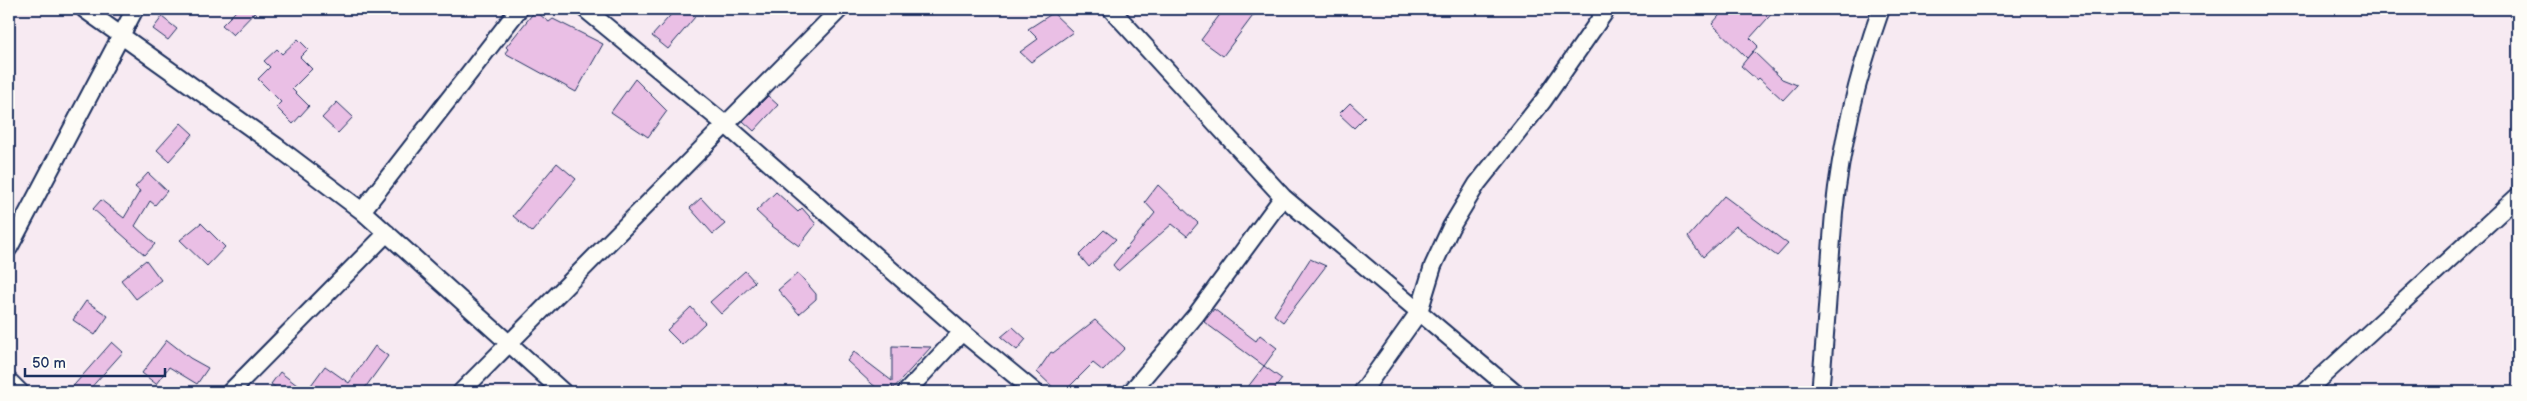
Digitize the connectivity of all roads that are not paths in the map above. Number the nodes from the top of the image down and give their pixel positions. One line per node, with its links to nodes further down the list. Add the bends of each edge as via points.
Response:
1 (84, 9): 9 (street)
2 (135, 9): 9 (street)
3 (519, 9): 13 (street)
4 (585, 9): 10 (street)
5 (840, 9): 10 (street)
6 (1111, 9): 12 (street)
7 (1607, 9): 16 (street, via 1543,101 1477,184 1433,266)
8 (1881, 9): 29 (street, via 1869,42 1843,153 1834,212)
9 (120, 36): 13 (street); 15 (street)
10 (726, 125): 17 (street); 18 (street)
11 (2518, 196): 30 (street)
12 (1283, 197): 16 (street); 26 (street, via 1196,315)
13 (362, 211): 14 (street)
14 (388, 233): 18 (street); 21 (street)
15 (9, 248)
16 (1419, 312): 27 (street); 28 (street)
17 (962, 332): 24 (street); 25 (street)
18 (510, 343): 22 (street); 23 (street)
19 (9, 380): 20 (street)
20 (20, 392)
21 (230, 392)
22 (461, 392)
23 (563, 392)
24 (906, 392)
25 (1035, 392)
26 (1131, 392)
27 (1362, 392)
28 (1514, 392)
29 (1820, 392)
30 (2305, 392)

